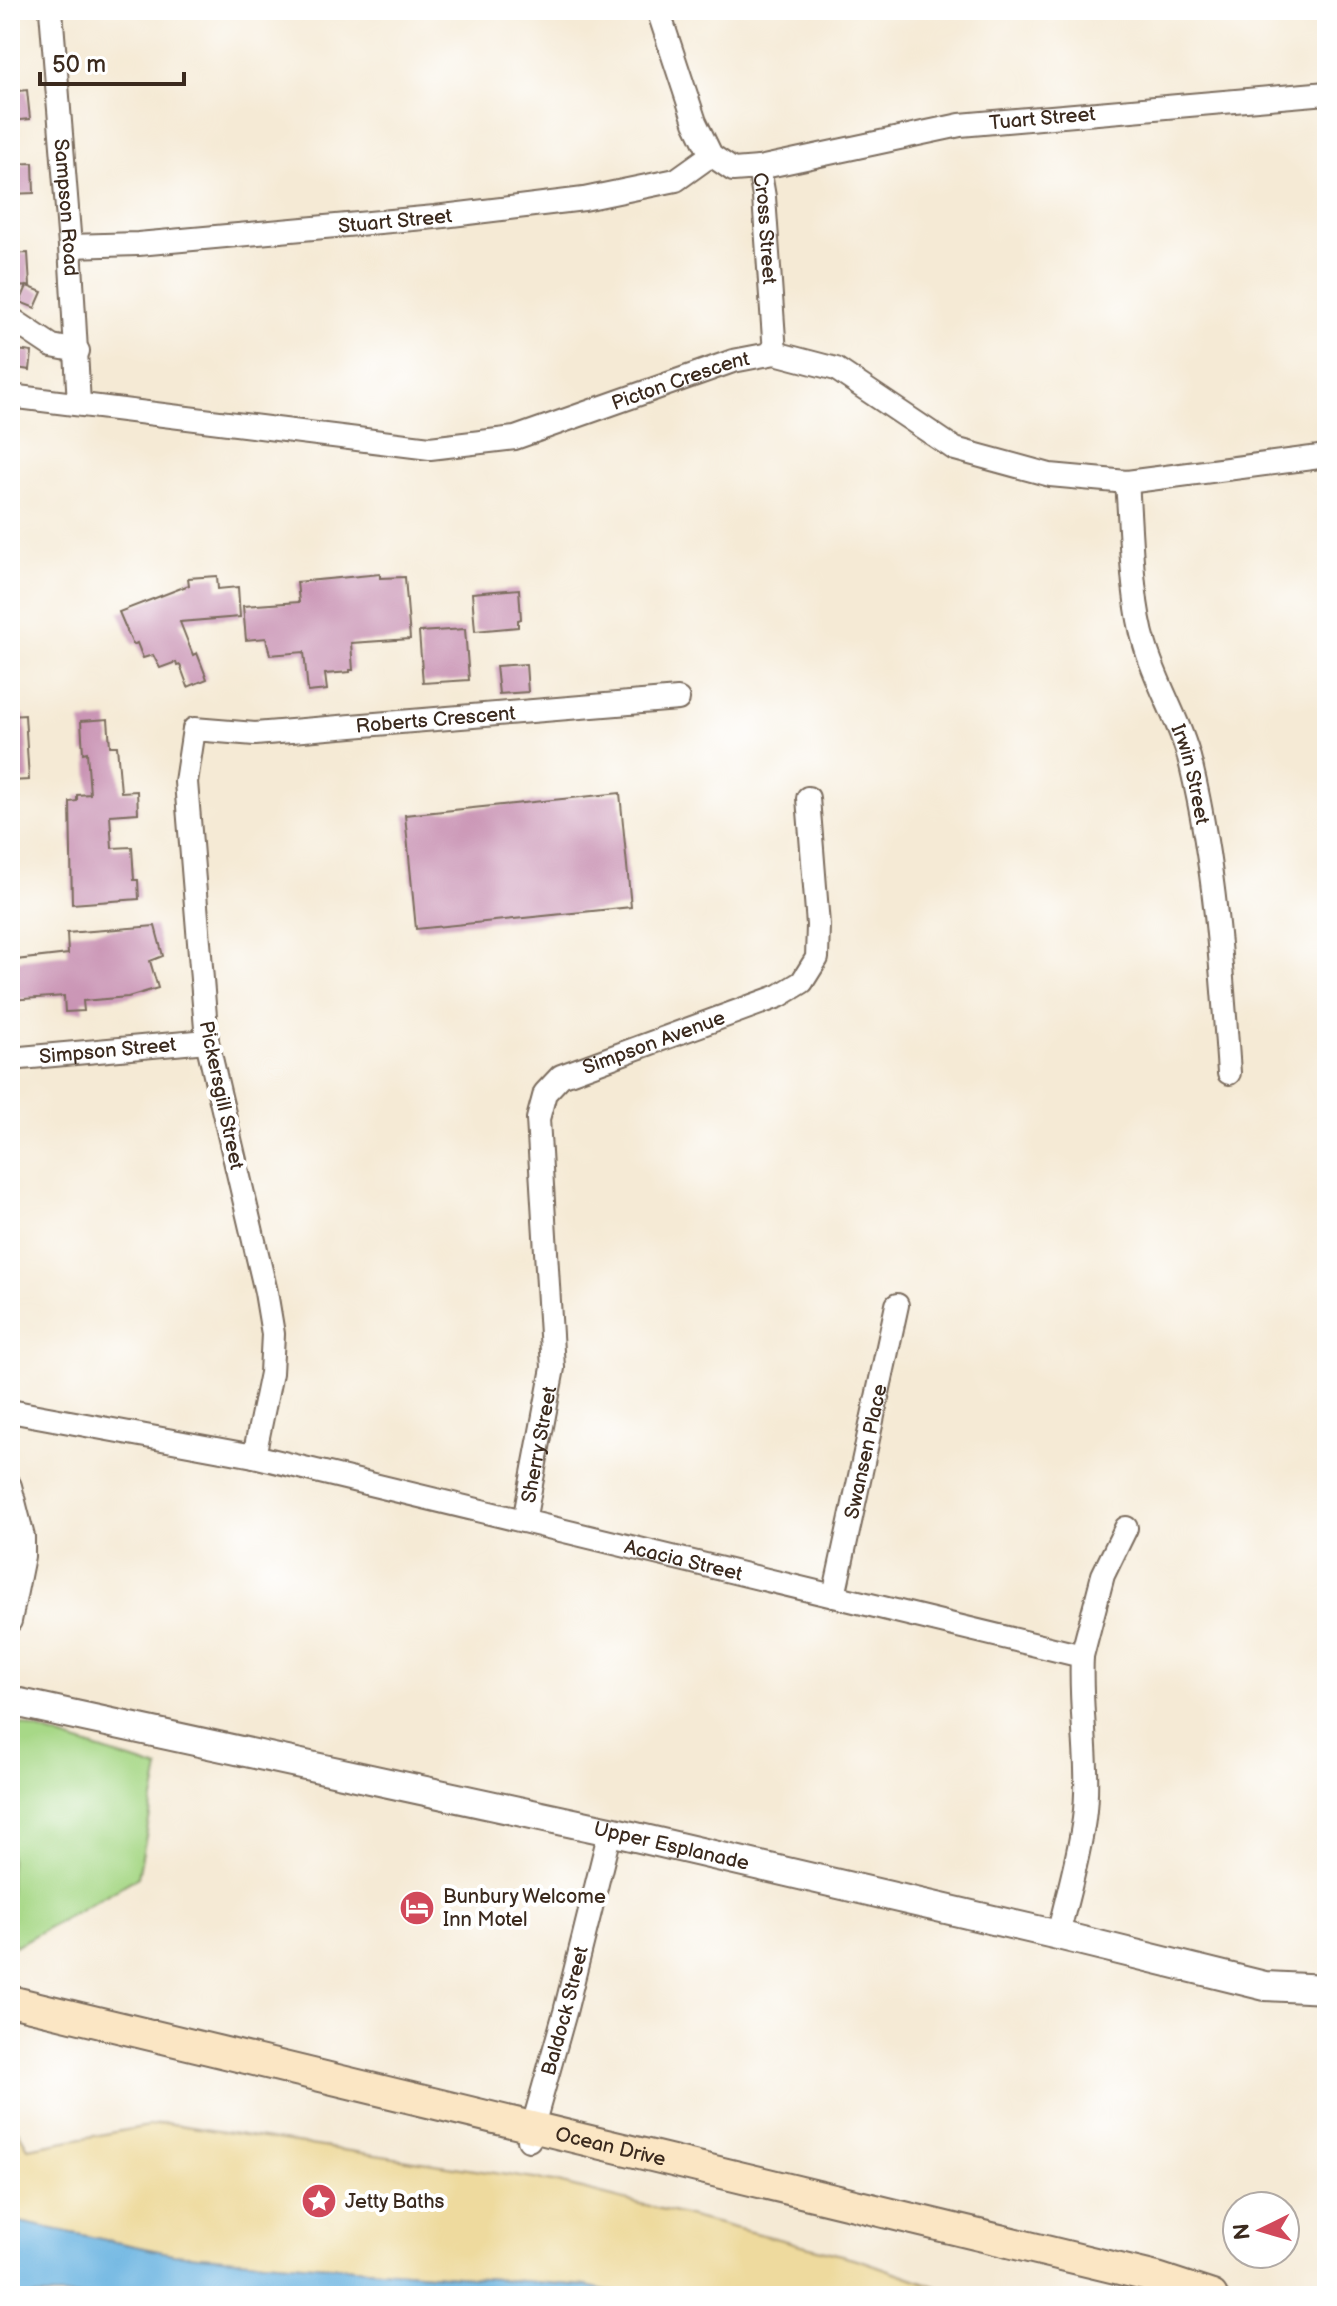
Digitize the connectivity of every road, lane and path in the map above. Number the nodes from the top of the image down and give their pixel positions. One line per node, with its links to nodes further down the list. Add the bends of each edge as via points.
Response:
1 (51, 10): 6 (street, Sampson Road)
2 (658, 10): 4 (street)
3 (1327, 93): 5 (street, Tuart Street, via 960,125)
4 (711, 155): 5 (street, Cross Street, via 733,170); 6 (street, Stuart Street, via 676,180 584,199 435,217)
5 (759, 168): 9 (street, Cross Street)
6 (70, 246): 8 (street, Sampson Road)
7 (10, 318): 8 (street, via 52,346)
8 (78, 351): 11 (street, Sampson Road)
9 (775, 353): 11 (street, Picton Crescent, via 733,361 515,438 430,448); 13 (street, Picton Crescent, via 836,369 955,449 1050,475)
10 (10, 396): 11 (street, Picton Crescent)
11 (79, 404)
12 (1327, 456): 13 (street, Picton Crescent)
13 (1127, 482): 19 (street, Irwin Street, via 1144,645 1190,761 1199,803)
14 (678, 699): 15 (street, Roberts Crescent, via 255,734)
15 (194, 729): 17 (street, Pickersgill Street, via 186,782)
16 (808, 798): 21 (street, Simpson Avenue, via 817,958 802,982 779,996 561,1076 545,1093 538,1119)
17 (207, 1041): 18 (street, Simpson Street); 23 (street, Pickersgill Street, via 272,1324 274,1353)
18 (10, 1059)
19 (1229, 1073)
20 (897, 1305): 27 (street, Swansen Place)
21 (553, 1368): 25 (street, Sherry Street)
22 (10, 1411): 23 (street, Acacia Street)
23 (254, 1456): 25 (street, Acacia Street)
24 (10, 1486): 28 (street, via 23,1556)
25 (524, 1521): 27 (street, Acacia Street)
26 (1126, 1528): 29 (street, via 1103,1575)
27 (834, 1596): 29 (street, Acacia Street)
28 (10, 1621)
29 (1082, 1656): 32 (street, via 1084,1819)
30 (12, 1698): 31 (street, Upper Esplanade)
31 (610, 1831): 32 (street, Upper Esplanade); 36 (street, Baldock Street)
32 (1058, 1935): 33 (street, Upper Esplanade, via 1265,1986)
33 (1327, 1989)
34 (10, 2001): 36 (main road, Ocean Drive)
35 (10, 2018): 36 (main road, Ocean Drive)
36 (531, 2134): 37 (main road, Ocean Drive); 38 (main road, Ocean Drive, via 1157,2278)
37 (1157, 2296)
38 (1212, 2296)

